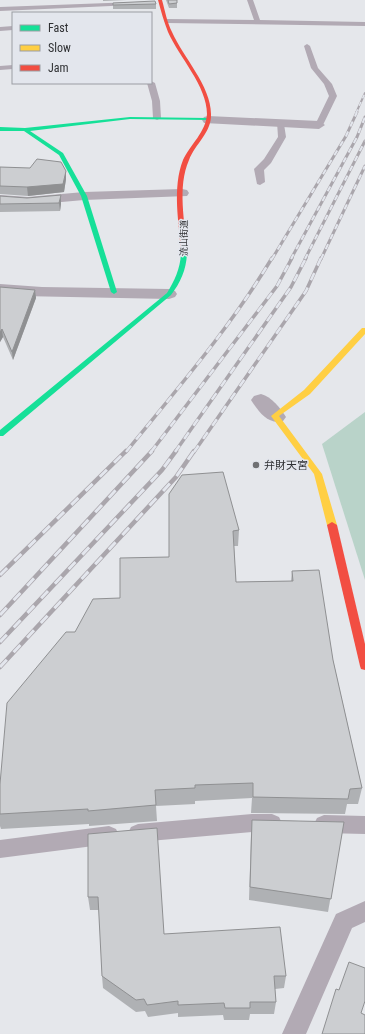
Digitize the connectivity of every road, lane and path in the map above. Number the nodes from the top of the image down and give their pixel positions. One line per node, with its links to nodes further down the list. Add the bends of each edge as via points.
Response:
1 (250, 0): 8 (lane)
2 (158, 1): 7 (main road)
3 (138, 3): 4 (lane)
4 (107, 4): 5 (lane); 6 (lane)
5 (0, 9)
6 (111, 12)
7 (167, 21): 8 (lane); 17 (main road, via 170,32 191,68 208,106)
8 (257, 21): 9 (lane)
9 (365, 24)
10 (12, 28): 11 (lane)
11 (0, 29)
12 (307, 46): 19 (lane, via 316,68 333,96)
13 (12, 67): 14 (lane)
14 (0, 68)
15 (151, 84): 16 (lane)
16 (157, 118): 17 (main road); 21 (main road)
17 (208, 119): 18 (street); 23 (main road, 流山街道, via 183,169)
18 (280, 124): 19 (street); 22 (lane, via 282,137 268,161 259,169)
19 (319, 125)
20 (0, 129): 21 (main road)
21 (25, 130): 24 (main road, via 61,154)
22 (260, 182)
23 (182, 193): 24 (street); 28 (main road, 流山街道, via 184,254 177,284)
24 (84, 196): 25 (street, via 32,201); 27 (main road)
25 (0, 198)
26 (0, 289): 27 (street, via 30,292)
27 (114, 292): 28 (street)
28 (169, 294): 32 (main road, 流山街道)
29 (364, 334): 31 (main road, via 306,392)
30 (261, 400): 31 (street)
31 (276, 417): 33 (main road, via 318,474)
32 (0, 434)
33 (365, 666)
34 (365, 825): 35 (lane, via 244,823 77,838)
35 (0, 848)
36 (365, 911): 37 (lane, via 344,920)
37 (294, 1034)

